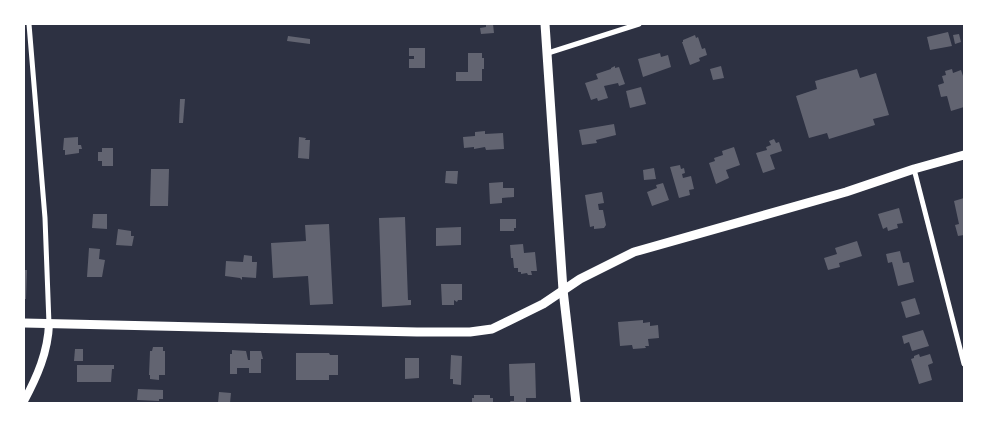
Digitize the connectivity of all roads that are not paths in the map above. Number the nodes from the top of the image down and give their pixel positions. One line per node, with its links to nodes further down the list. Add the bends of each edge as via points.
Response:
1 (29, 24): 9 (street, via 45,218)
2 (545, 24): 4 (main road)
3 (638, 24): 4 (street)
4 (548, 53): 7 (main road)
5 (964, 155): 6 (main road)
6 (914, 169): 7 (main road, via 846,192 634,252); 10 (street)
7 (563, 290): 9 (main road, via 492,329 470,332); 12 (main road)
8 (24, 323): 9 (main road)
9 (49, 324): 11 (street, via 48,342)
10 (964, 364)
11 (24, 401)
12 (576, 403)

